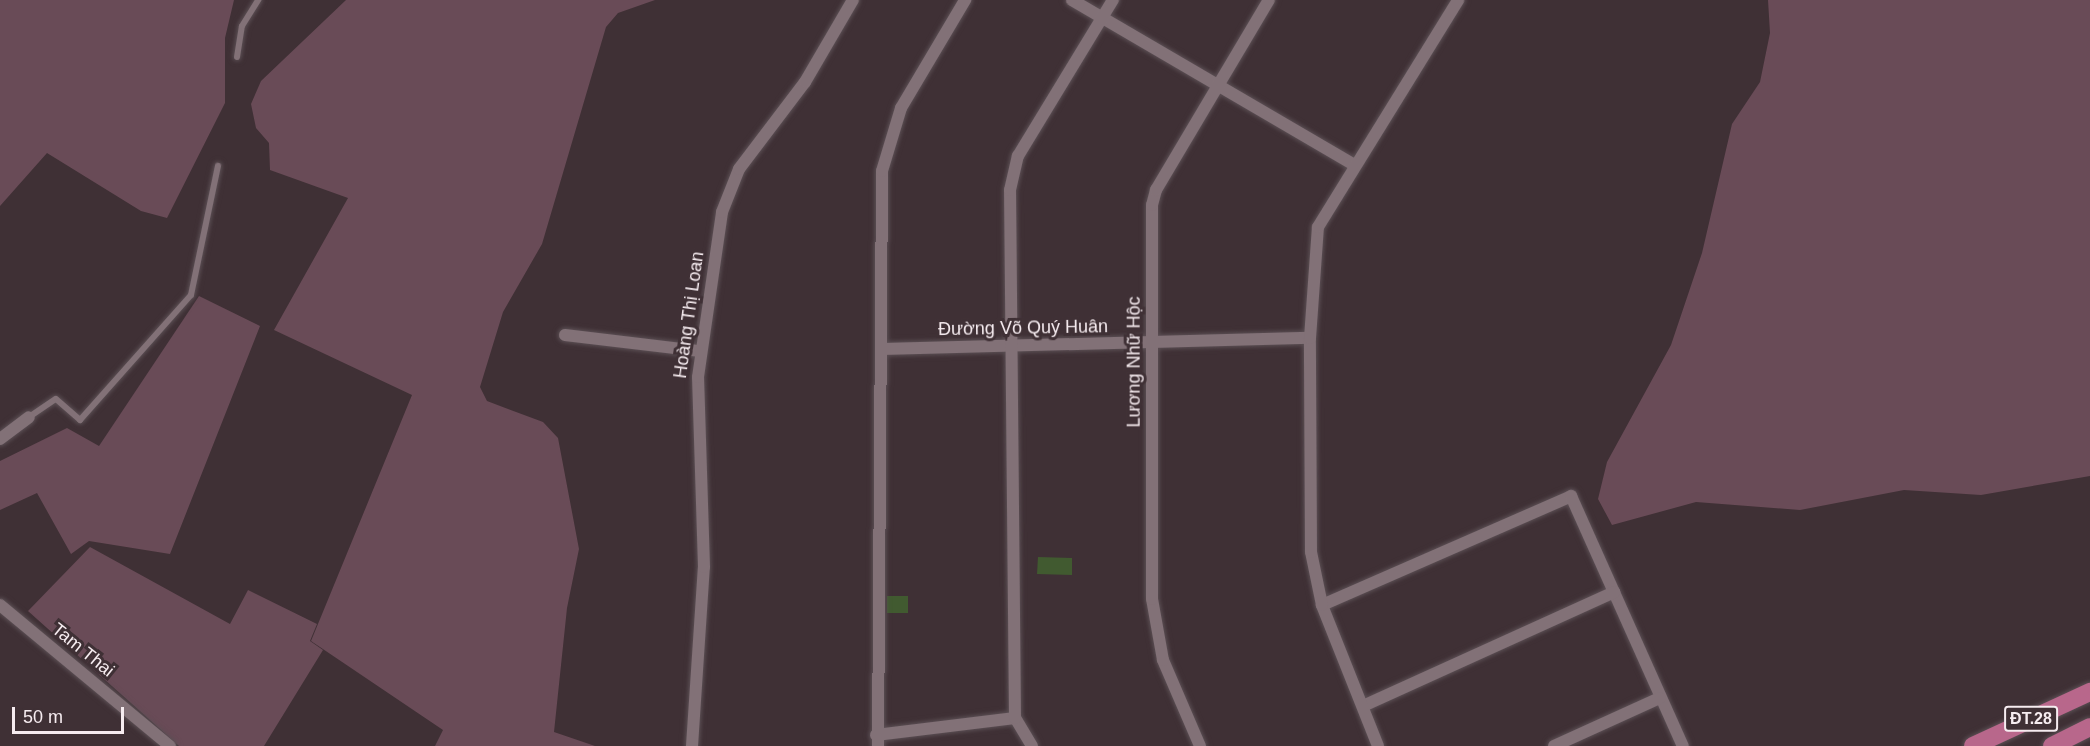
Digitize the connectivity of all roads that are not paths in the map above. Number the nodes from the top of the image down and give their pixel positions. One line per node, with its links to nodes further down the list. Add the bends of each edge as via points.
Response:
1 (258, 0): 9 (lane, via 242,26)
2 (853, 0): 18 (street, Hoàng Thị Loan, via 805,82 739,169 722,212)
3 (965, 0): 17 (street, via 910,90 889,140 882,171)
4 (1072, 0): 8 (street)
5 (1113, 0): 8 (street)
6 (1269, 0): 10 (street, Lương Nhữ Hộc)
7 (1458, 0): 11 (street)
8 (1102, 18): 10 (street); 16 (street, via 1018,156 1010,190)
9 (237, 57)
10 (1218, 85): 11 (street); 15 (street, Lương Nhữ Hộc, via 1156,190)
11 (1354, 165): 14 (street, via 1318,227)
12 (218, 166): 19 (lane, via 191,295 80,420 56,399)
13 (565, 334): 18 (street)
14 (1310, 338): 15 (street, Đường Võ Quý Huân); 23 (street, via 1311,552)
15 (1152, 342): 16 (street, Đường Võ Quý Huân); 33 (street, Lương Nhữ Hộc, via 1152,599 1163,660)
16 (1010, 346): 17 (street, Đường Võ Quý Huân); 27 (street)
17 (882, 349): 29 (street)
18 (700, 351): 31 (street, Hoàng Thị Loan, via 698,501 704,567)
19 (29, 417): 20 (street)
20 (0, 439)
21 (1614, 592): 23 (street, via 1571,496); 25 (street); 26 (street)
22 (0, 605): 30 (street, Tam Thai)
23 (1322, 605): 26 (street)
24 (2090, 692): 37 (main road, ĐT.28)
25 (1660, 698): 35 (street); 36 (street)
26 (1363, 706): 34 (street)
27 (1015, 718): 29 (street); 32 (street)
28 (2090, 727): 38 (main road, ĐT.28)
29 (877, 740)
30 (170, 746)
31 (692, 746)
32 (1032, 746)
33 (1200, 746)
34 (1378, 746)
35 (1554, 746)
36 (1683, 746)
37 (1972, 746)
38 (2052, 746)

